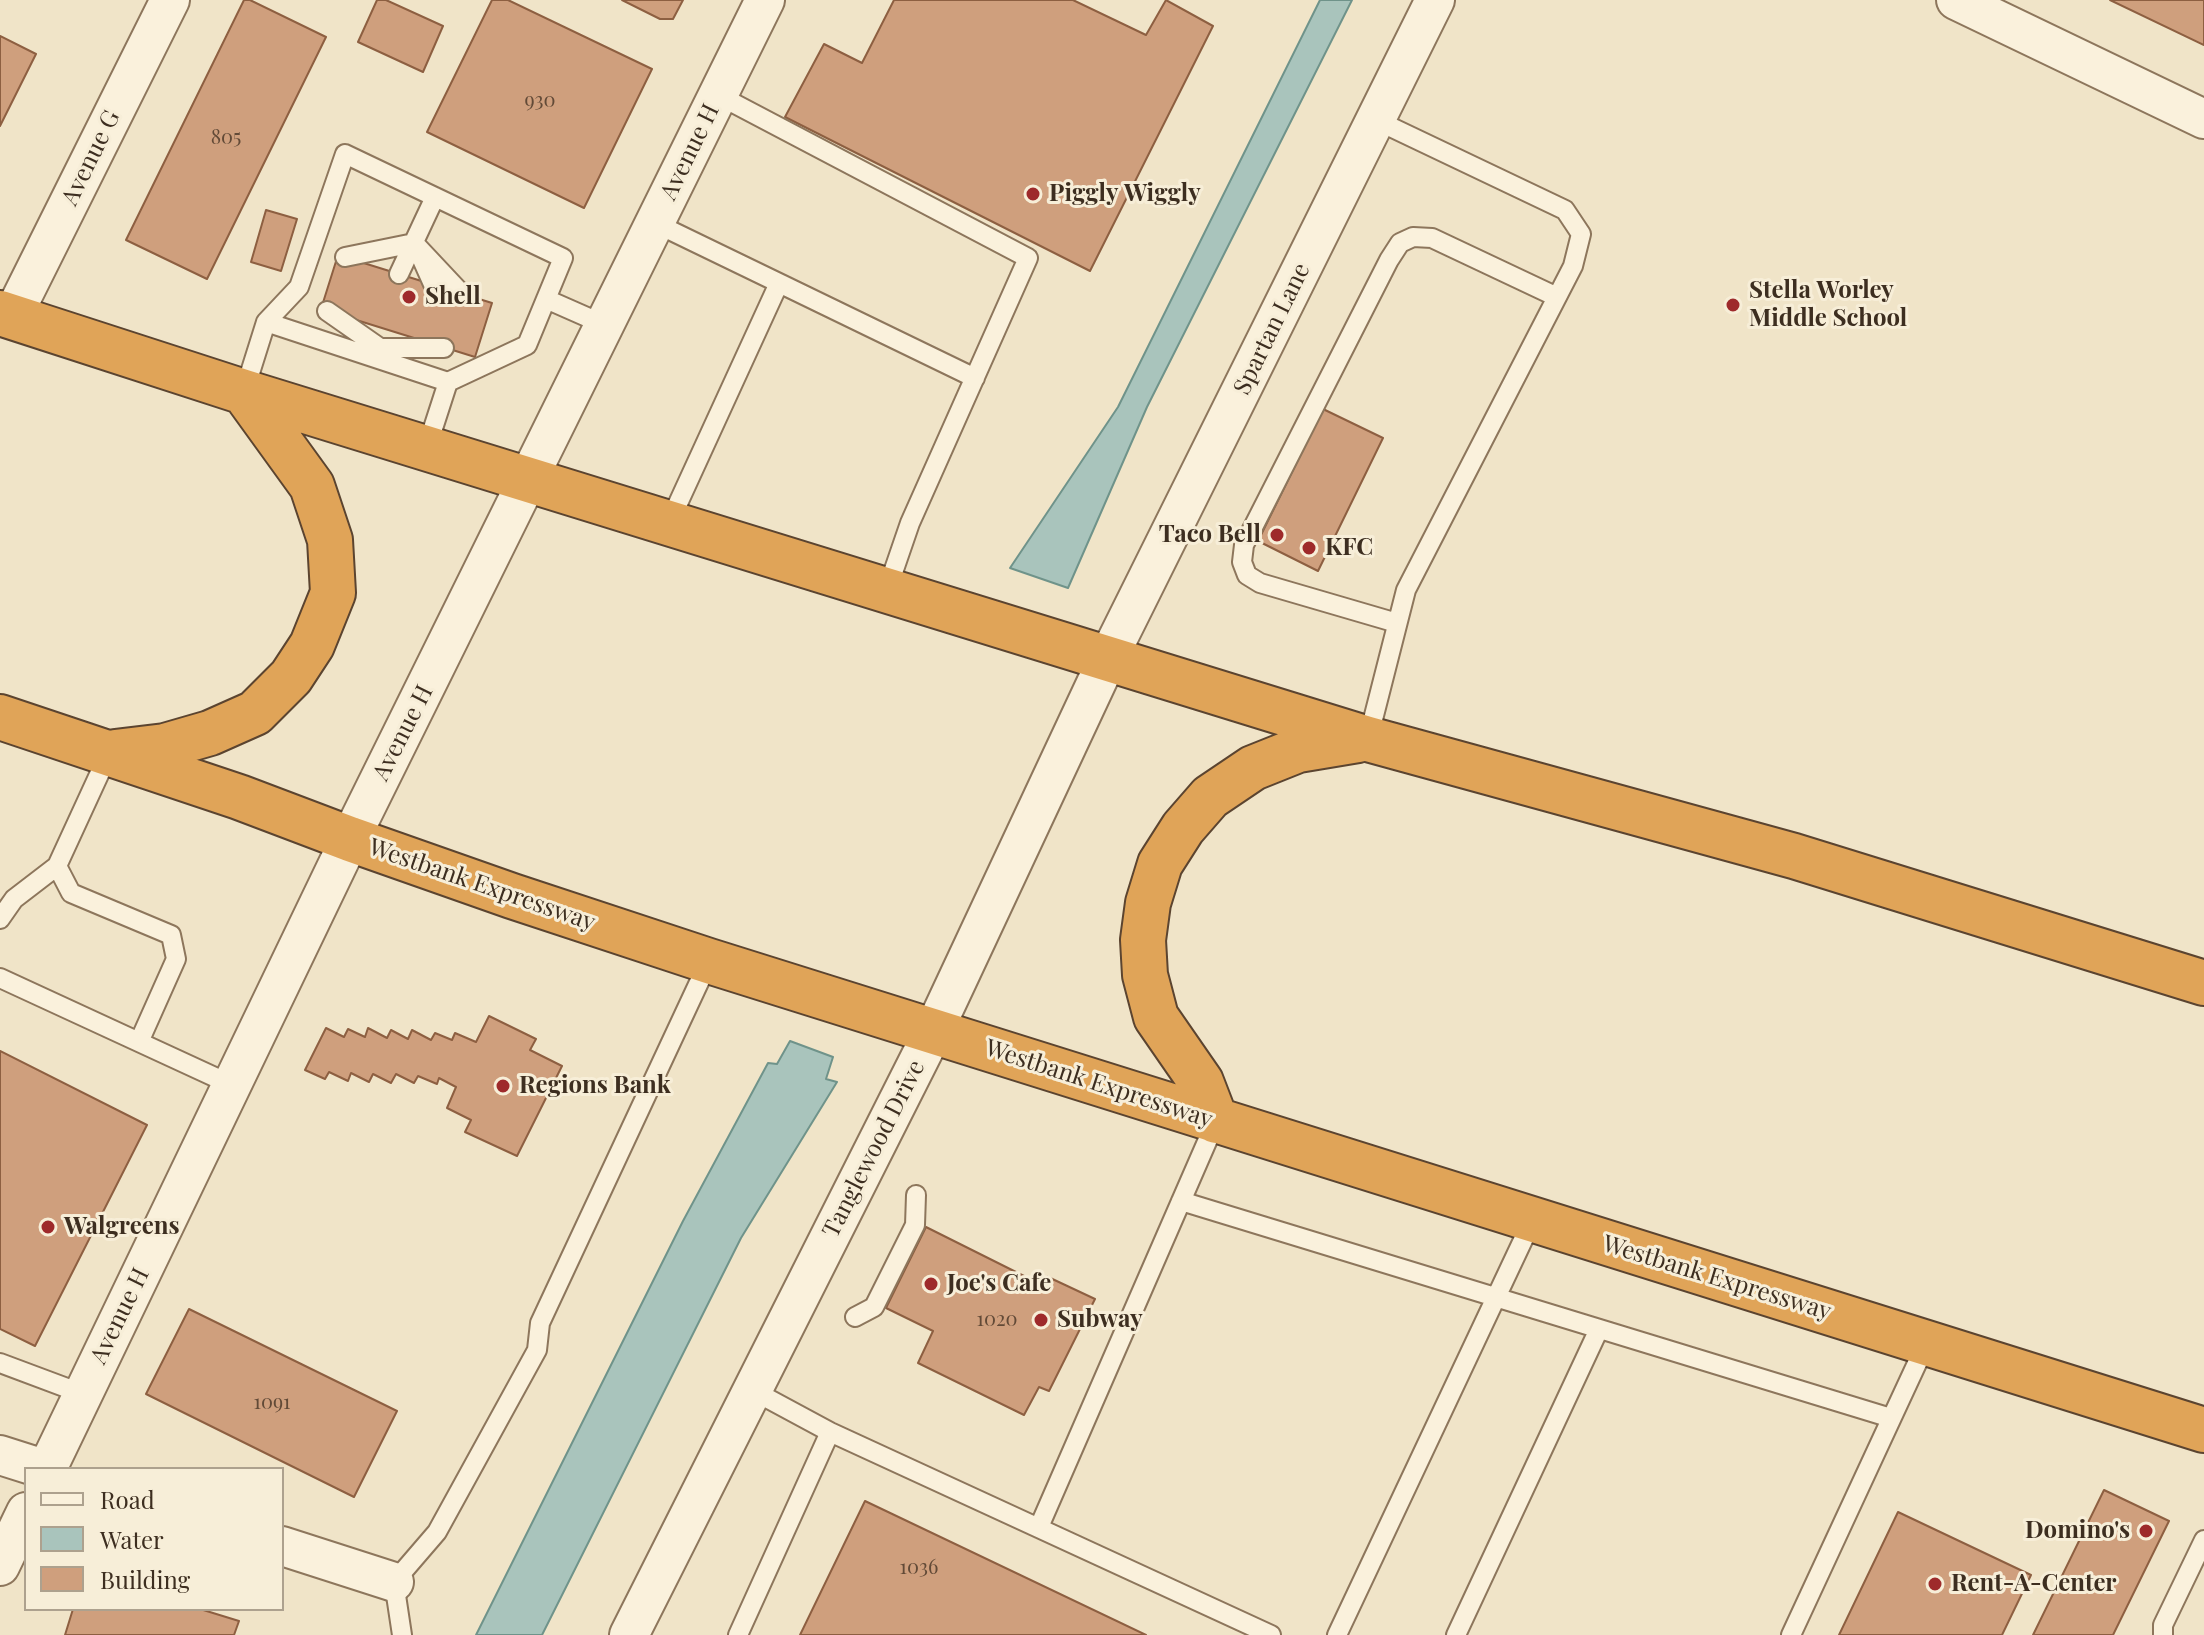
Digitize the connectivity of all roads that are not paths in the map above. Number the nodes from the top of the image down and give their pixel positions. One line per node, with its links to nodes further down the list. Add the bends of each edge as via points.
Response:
1 (170, 0): 20 (street, Avenue G)
2 (765, 0): 5 (street, Avenue H)
3 (1435, 0): 7 (street, Spartan Lane)
4 (1956, 0): 6 (street)
5 (718, 95): 9 (street, Avenue H); 28 (lane, via 1028,258)
6 (2204, 119)
7 (1376, 120): 17 (lane, via 1565,210 1581,234); 36 (street, Spartan Lane)
8 (435, 197): 10 (lane); 18 (lane, via 563,258); 22 (lane, via 345,154 299,287)
9 (655, 223): 14 (lane); 23 (street, Avenue H)
10 (414, 243): 11 (lane); 12 (lane); 13 (lane); 15 (lane); 16 (lane)
11 (345, 257)
12 (371, 266)
13 (399, 274)
14 (779, 283): 28 (lane); 33 (lane)
15 (433, 284)
16 (460, 292)
17 (1557, 297): 35 (lane, via 1406,590); 35 (lane, via 1432,238 1400,243 1244,545 1247,575 1260,583)
18 (546, 299): 23 (lane); 29 (lane, via 527,345)
19 (327, 311): 27 (lane)
20 (6, 315): 30 (highway)
21 (353, 320): 27 (lane)
22 (266, 322): 27 (lane); 30 (lane)
23 (605, 325): 32 (street, Avenue H)
24 (383, 329): 27 (lane)
25 (416, 339): 27 (lane)
26 (444, 348): 27 (lane)
27 (378, 353): 29 (lane)
28 (975, 378): 34 (lane, via 910,523)
29 (448, 382): 31 (lane)
30 (244, 392): 31 (highway); 39 (highway, via 312,486 330,540 333,593 305,656 255,713 165,746)
31 (427, 447): 32 (highway)
32 (530, 479): 33 (highway); 40 (street, Avenue H)
33 (669, 523): 34 (highway)
34 (887, 590): 36 (highway)
35 (1397, 623): 38 (lane)
36 (1108, 658): 38 (highway); 46 (street, Tanglewood Drive)
37 (0, 717): 39 (highway, Westbank Expressway)
38 (1368, 739): 45 (highway, via 1794,856); 49 (highway, via 1298,750 1253,768 1210,797 1160,864 1146,915 1145,975 1156,1017 1201,1082)
39 (109, 753): 40 (highway, Westbank Expressway); 41 (lane)
40 (350, 839): 43 (highway, Westbank Expressway); 48 (street, Avenue H)
41 (57, 866): 42 (lane, via 14,899); 47 (lane, via 71,893 171,935 176,959)
42 (0, 919)
43 (709, 961): 46 (highway, Westbank Expressway); 71 (lane, via 540,1323 537,1350 437,1532)
44 (0, 978): 47 (lane)
45 (2204, 983)
46 (933, 1032): 49 (highway, Westbank Expressway); 58 (street, Tanglewood Drive)
47 (139, 1042): 48 (lane)
48 (232, 1085): 59 (street, Avenue H)
49 (1216, 1121): 51 (lane); 52 (highway, Westbank Expressway)
50 (916, 1195): 54 (lane, via 915,1225 874,1307)
51 (1181, 1201): 53 (lane); 67 (lane)
52 (1532, 1221): 53 (lane); 56 (highway, Westbank Expressway)
53 (1496, 1297): 55 (lane); 76 (lane)
54 (855, 1317)
55 (1599, 1329): 60 (lane); 77 (lane)
56 (1926, 1342): 60 (lane); 61 (highway, Westbank Expressway)
57 (0, 1363): 59 (lane)
58 (752, 1390): 62 (lane); 73 (street, Tanglewood Drive)
59 (83, 1394): 65 (street, Avenue H)
60 (1891, 1418): 78 (lane)
61 (2204, 1430)
62 (830, 1432): 67 (lane); 74 (lane)
63 (0, 1455): 64 (street)
64 (39, 1467)
65 (46, 1467)
66 (24, 1516): 70 (street)
67 (1039, 1527): 75 (lane)
68 (2204, 1540): 79 (lane)
69 (284, 1547): 71 (street)
70 (0, 1566)
71 (394, 1582): 72 (lane)
72 (402, 1635)
73 (629, 1635)
74 (738, 1635)
75 (1271, 1635)
76 (1337, 1635)
77 (1456, 1635)
78 (1791, 1635)
79 (2163, 1635)

